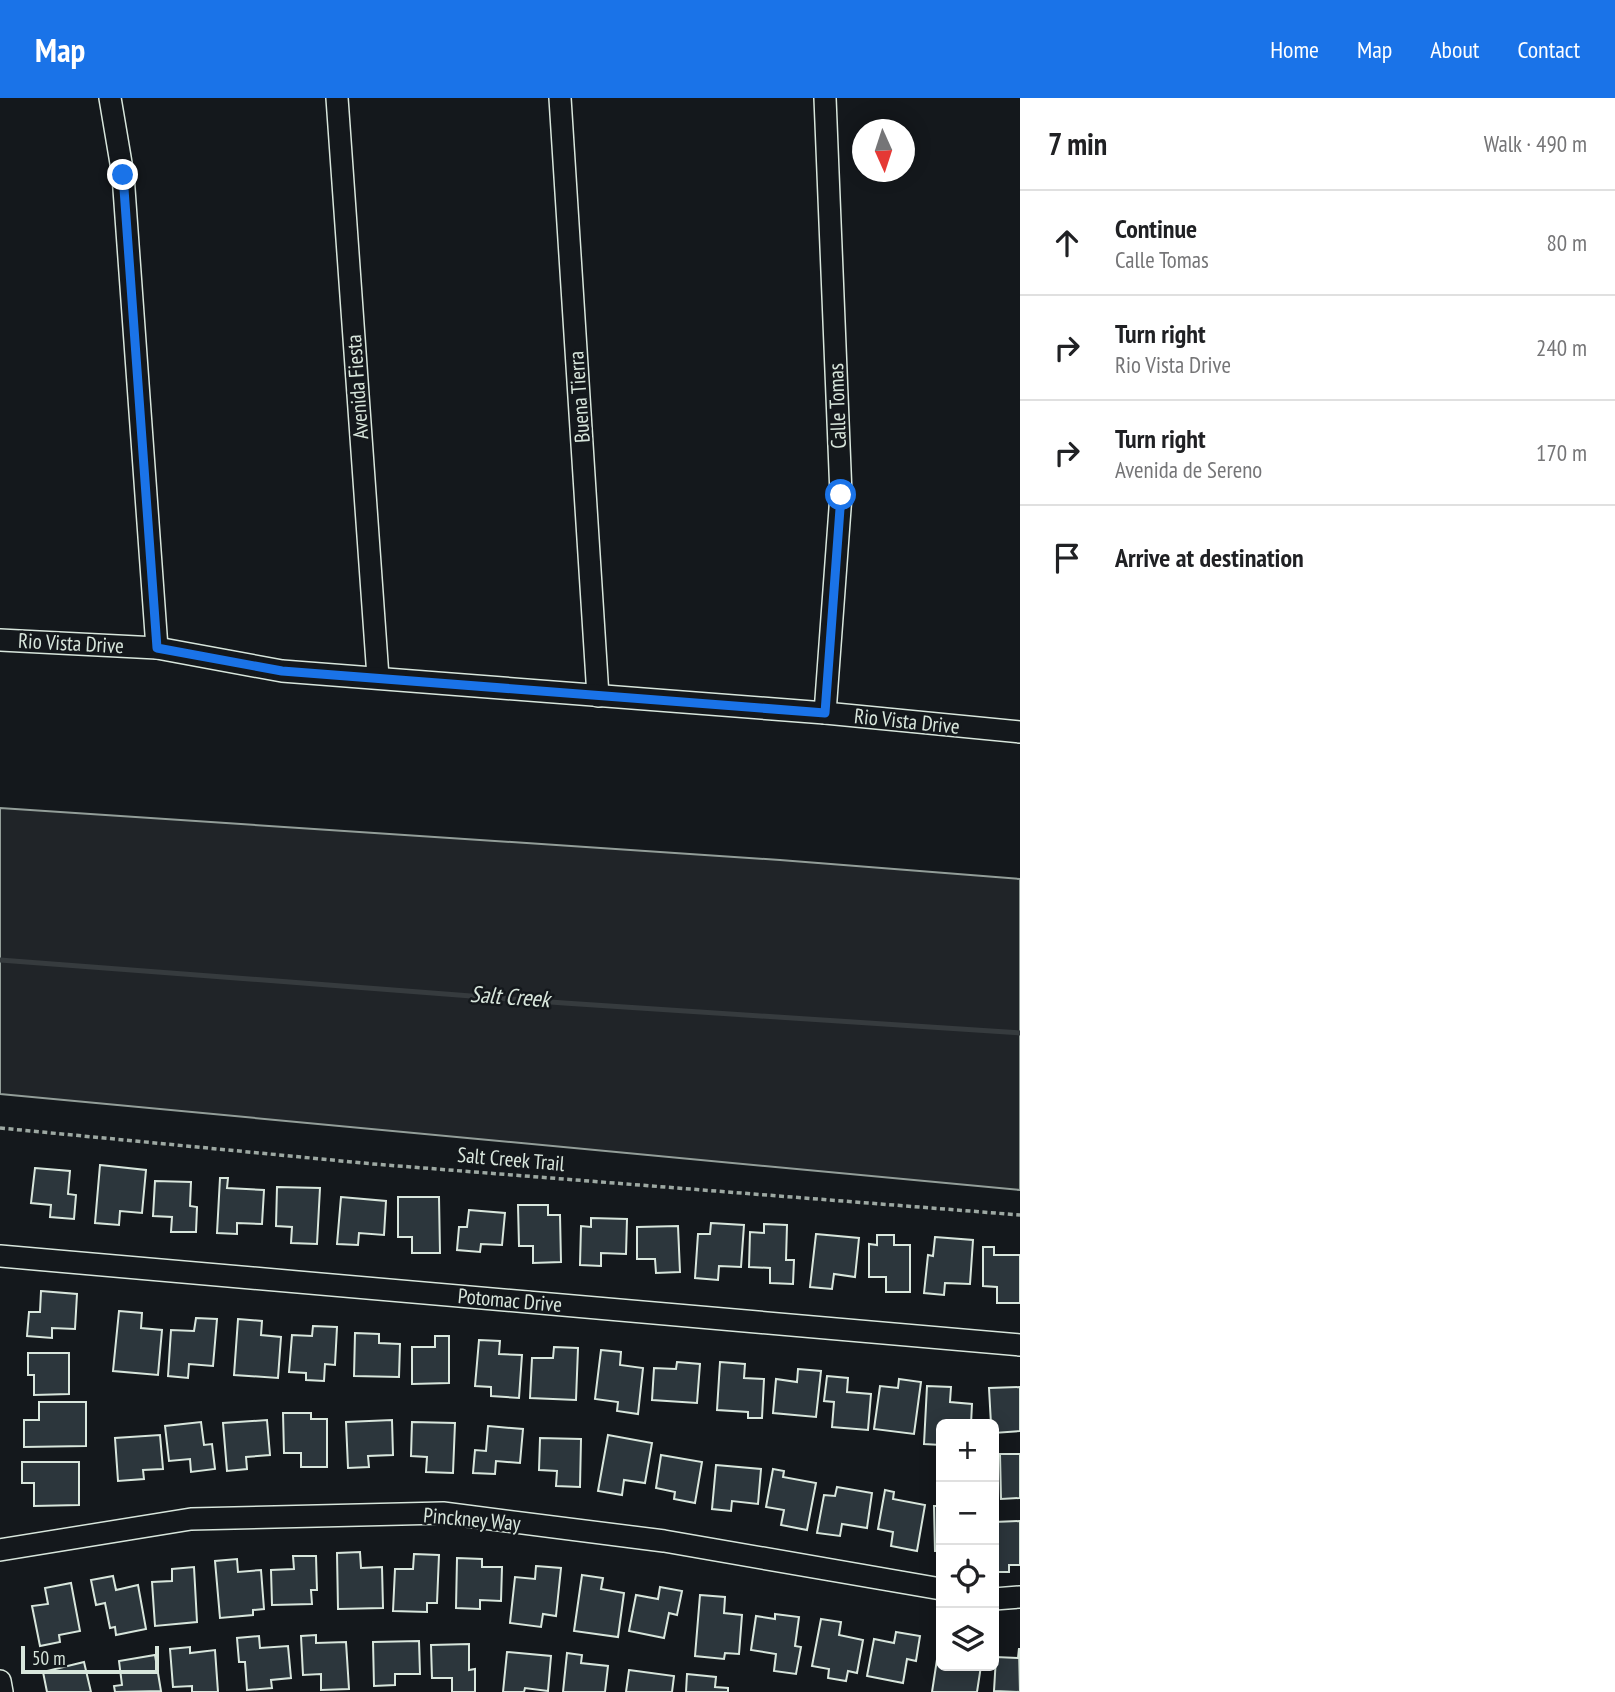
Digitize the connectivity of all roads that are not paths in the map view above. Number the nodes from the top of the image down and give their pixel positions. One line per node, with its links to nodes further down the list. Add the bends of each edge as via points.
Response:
1 (110, 98): 6 (street, via 123,175)
2 (337, 98): 7 (street, Avenida Fiesta)
3 (560, 98): 8 (street, Buena Tierra)
4 (825, 98): 9 (street, Calle Tomas, via 841,495)
5 (0, 640): 6 (street, Rio Vista Drive)
6 (157, 648): 7 (street, Rio Vista Drive, via 282,671)
7 (378, 677): 8 (street, Rio Vista Drive)
8 (598, 696): 9 (street, Rio Vista Drive)
9 (825, 713): 10 (street, Rio Vista Drive)
10 (1020, 732)
11 (0, 1256): 12 (street, Potomac Drive)
12 (1020, 1345)
13 (0, 1550): 14 (street, Pinckney Way, via 191,1520 443,1513 664,1541)
14 (936, 1588)
15 (1020, 1597): 16 (street)
16 (999, 1599)
17 (0, 1681): 18 (street)
18 (2, 1692)

